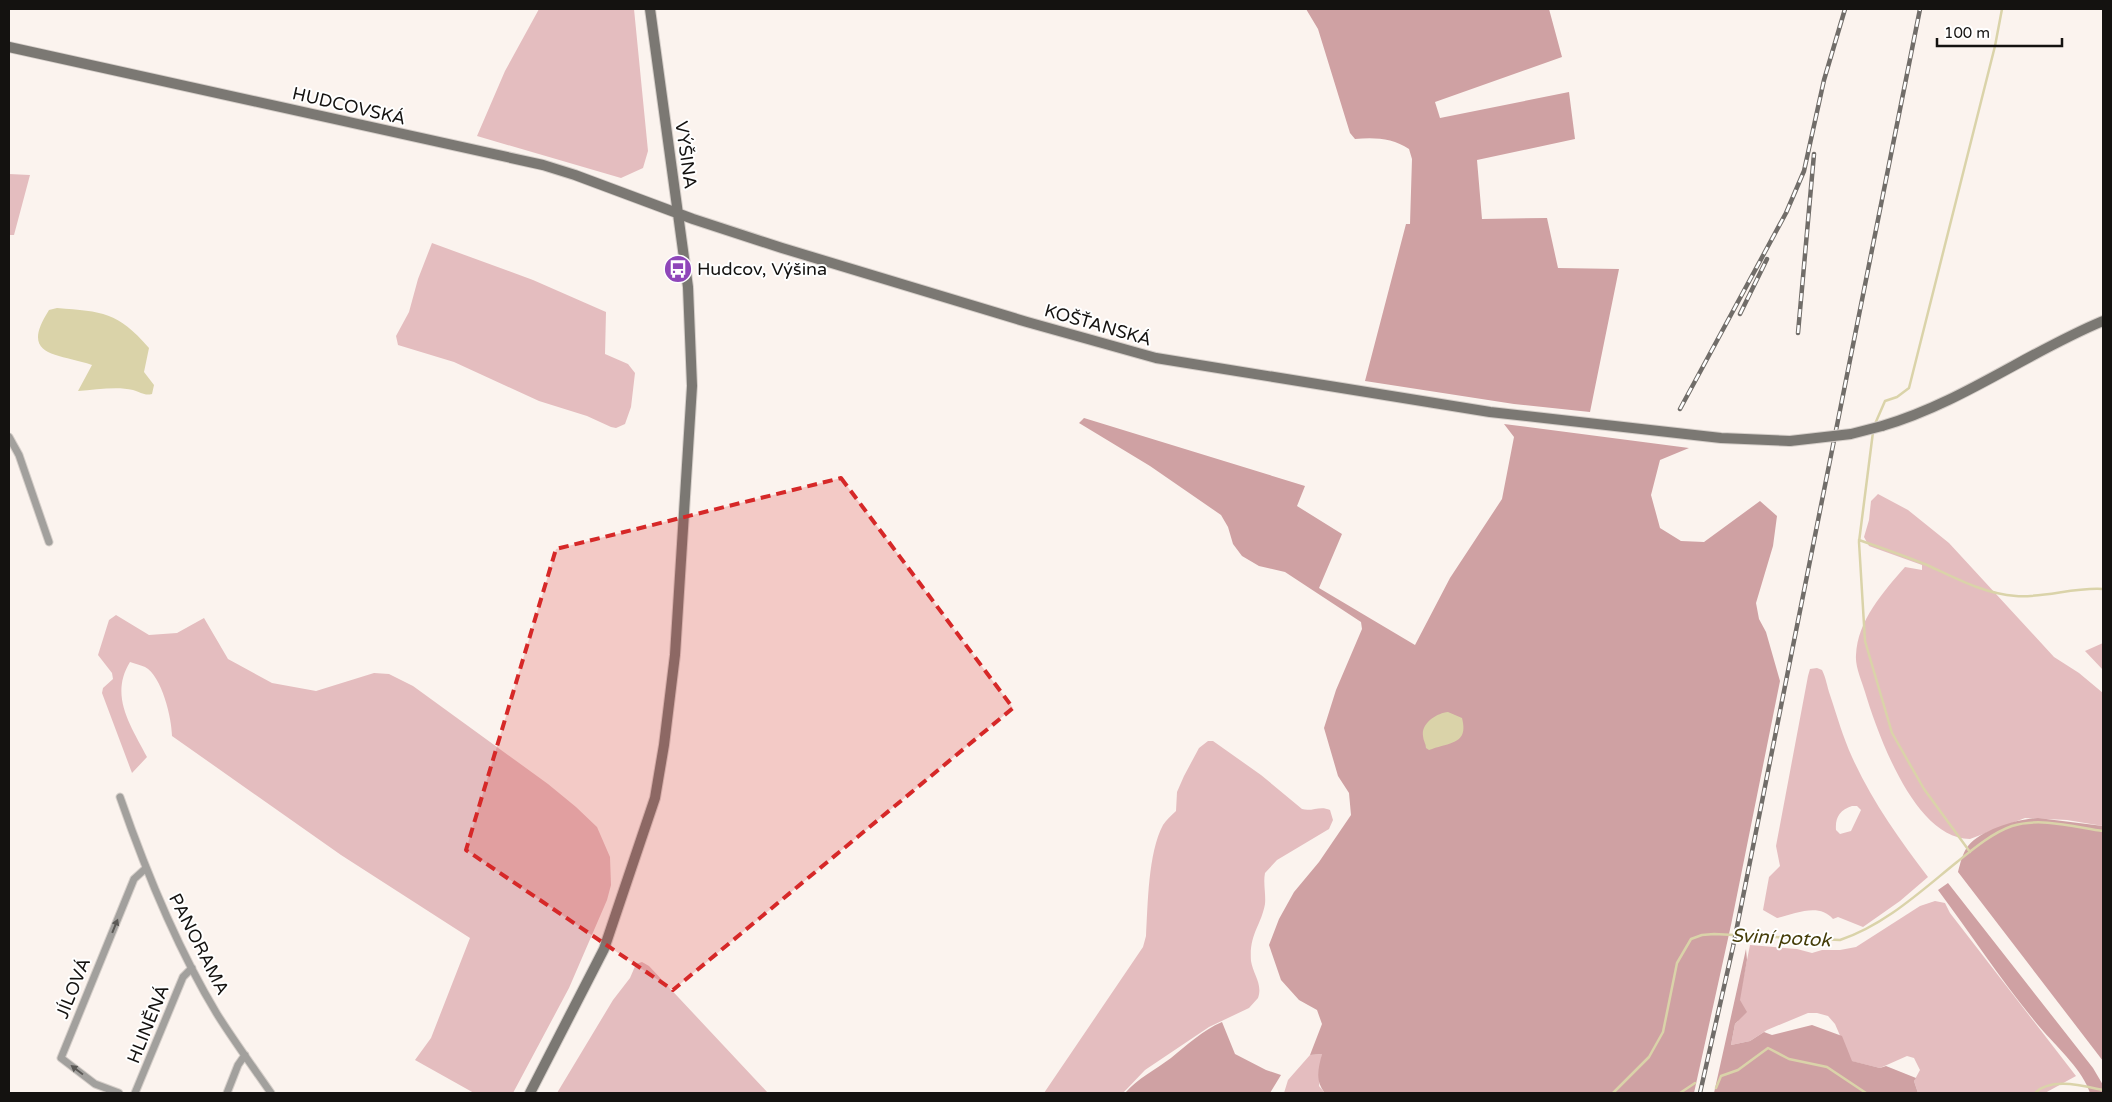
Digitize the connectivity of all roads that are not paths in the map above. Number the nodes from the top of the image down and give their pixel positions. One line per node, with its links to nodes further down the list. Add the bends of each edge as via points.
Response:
1 (650, 9): 3 (street, VÝŠINA)
2 (9, 47): 3 (street, HUDCOVSKÁ, via 543,165)
3 (677, 213): 4 (street, KOŠŤANSKÁ, bridge, via 799,253 1148,357 1523,416 1736,440 1790,441 1851,434 1909,418); 15 (street, VÝŠINA, via 690,306 692,370 676,639 658,785 604,949)
4 (2103, 321)
5 (9, 437): 6 (street, via 19,455)
6 (49, 542)
7 (120, 797): 8 (street, PANORAMA)
8 (145, 869): 9 (street, PANORAMA); 11 (street, JÍLOVÁ, one-way to 8, via 96,1084 61,1058 134,878)
9 (192, 968): 10 (street, PANORAMA); 12 (street, HLINĚNÁ, via 183,977)
10 (245, 1055): 13 (street); 14 (street, PANORAMA)
11 (119, 1093)
12 (135, 1093)
13 (227, 1093)
14 (271, 1093)
15 (530, 1093)

